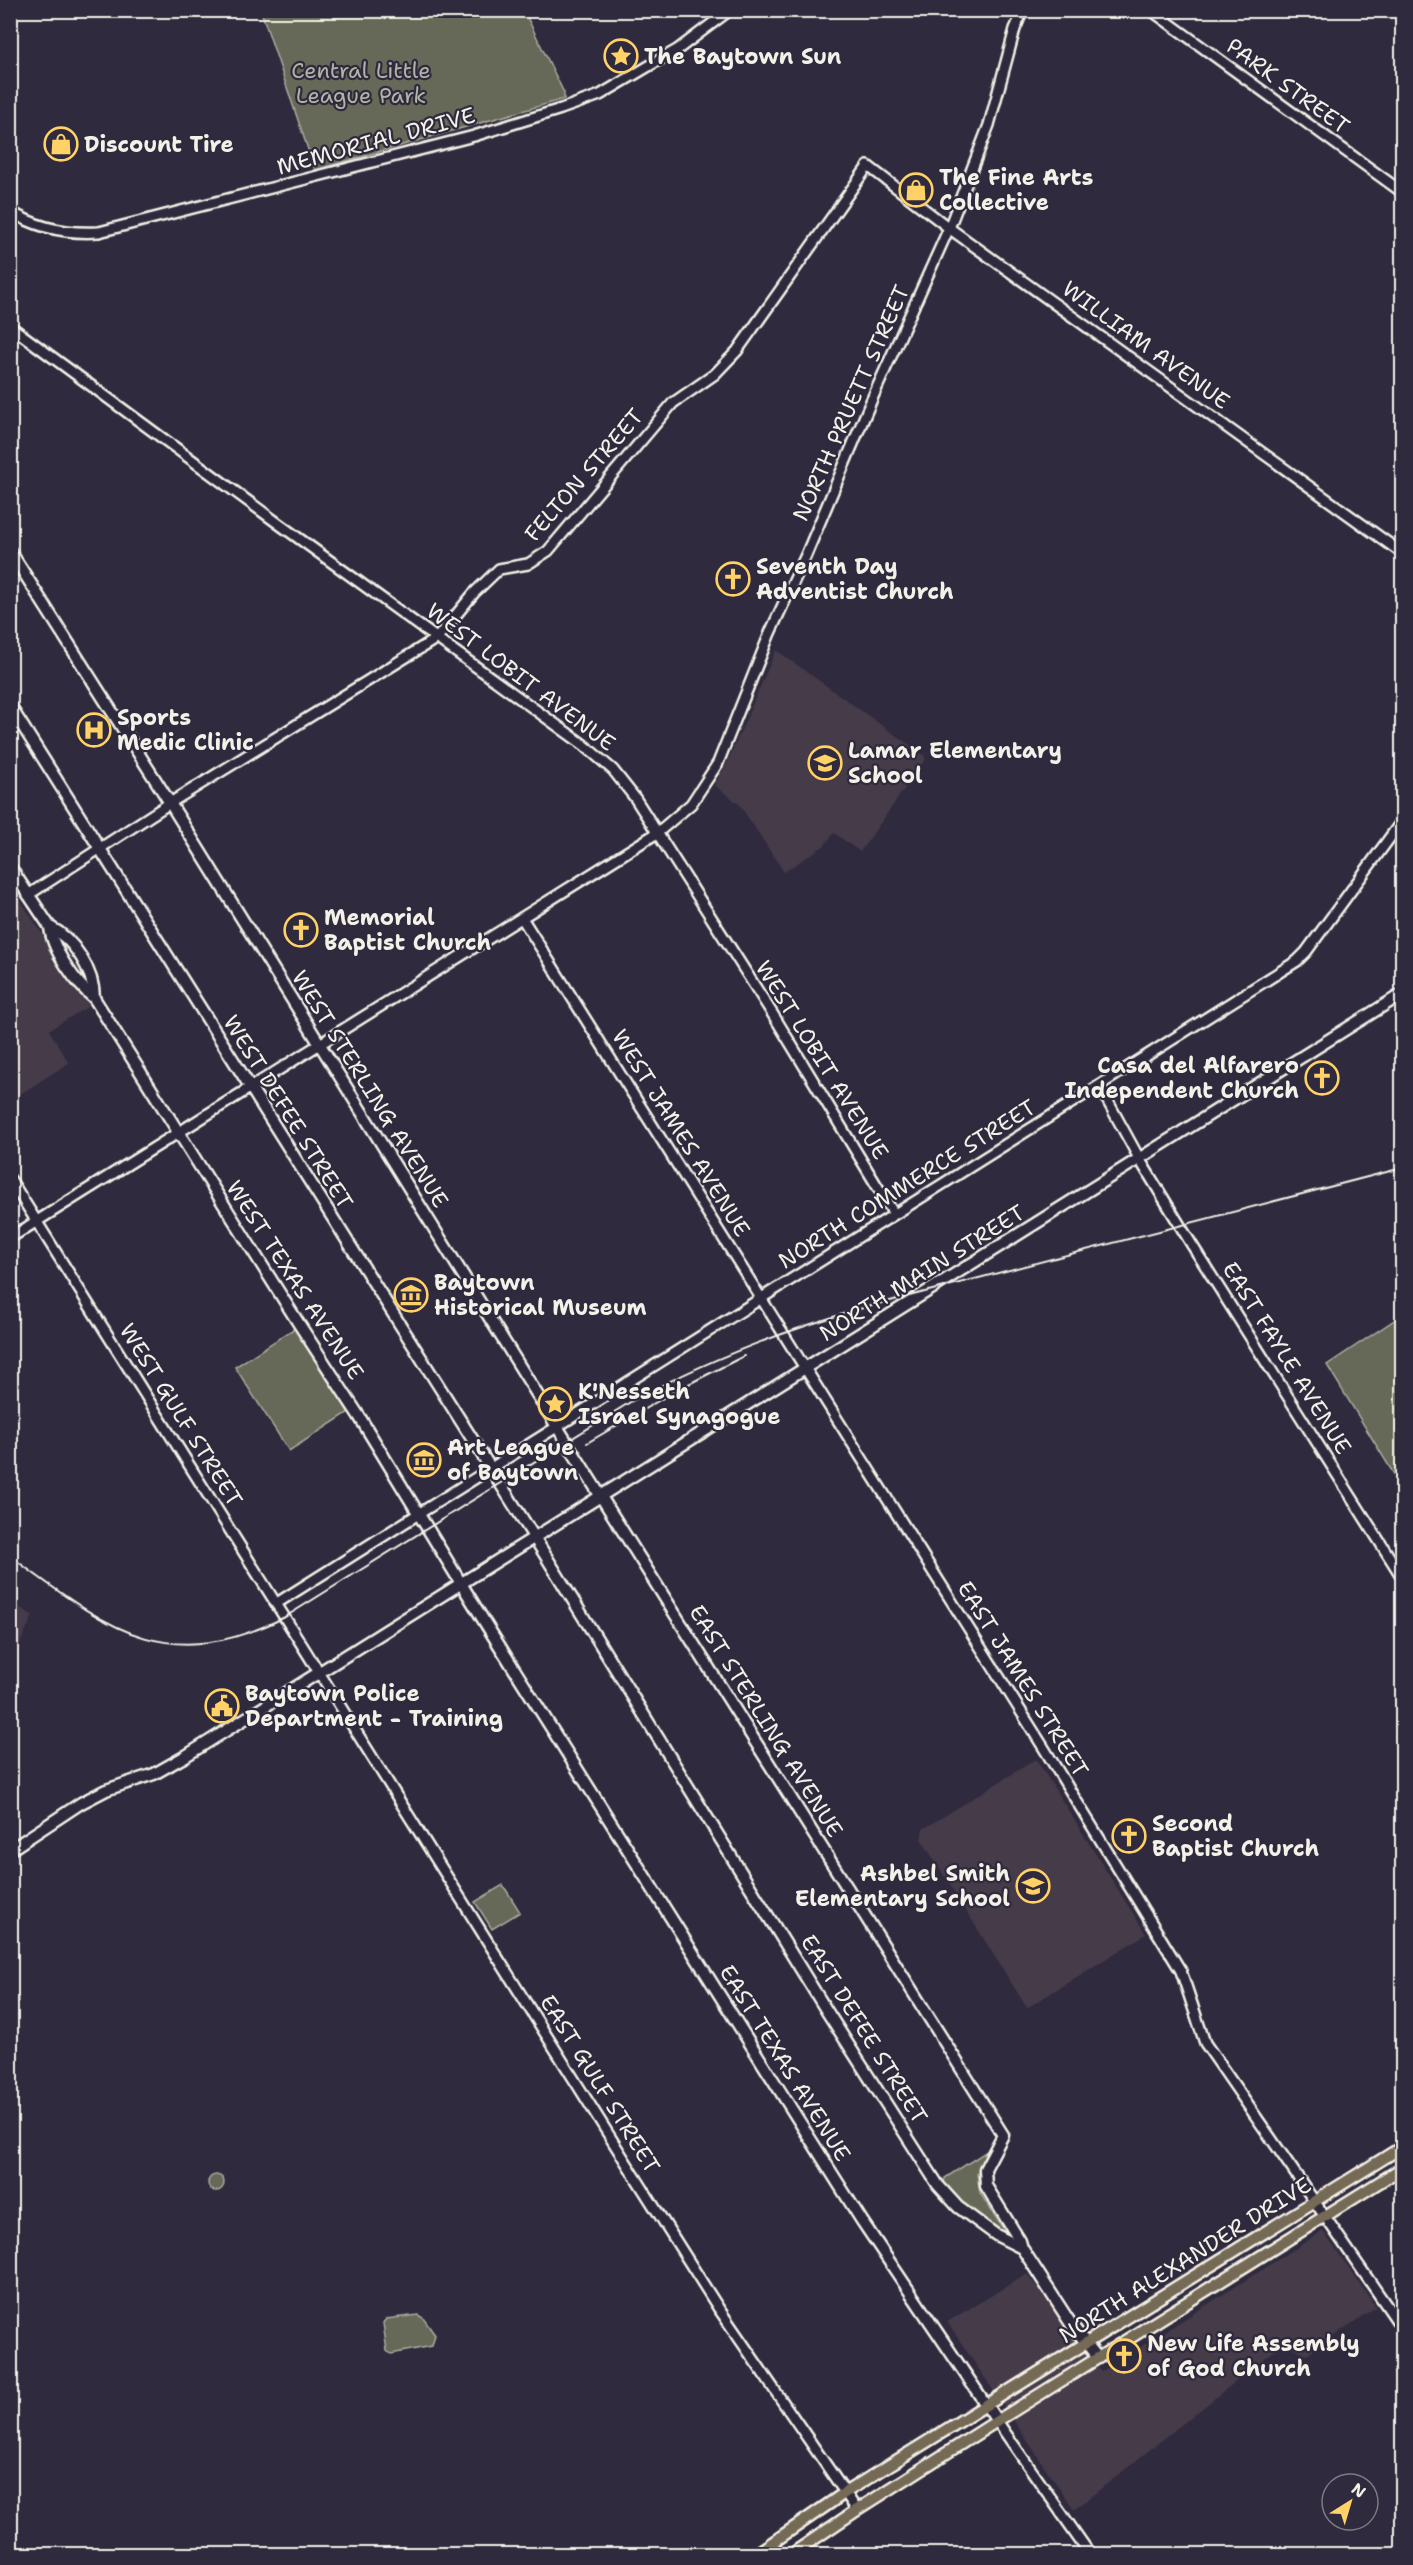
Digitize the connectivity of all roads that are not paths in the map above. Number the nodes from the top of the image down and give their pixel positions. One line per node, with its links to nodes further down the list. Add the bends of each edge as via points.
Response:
1 (730, 10): 6 (street, MEMORIAL DRIVE, via 677,50 600,95 474,136 99,232 46,228)
2 (1023, 10): 7 (street, NORTH PRUETT STREET, via 989,125)
3 (1151, 10): 5 (street, PARK STREET)
4 (868, 166): 7 (street, WILLIAM AVENUE); 11 (street, FELTON STREET, via 726,365 673,403 549,551 528,564 500,569 474,593)
5 (1402, 192)
6 (10, 211)
7 (949, 228): 10 (street, WILLIAM AVENUE); 15 (street, NORTH PRUETT STREET, via 770,633 718,763 691,804)
8 (10, 326): 11 (street, WEST LOBIT AVENUE)
9 (10, 551): 13 (main road, WEST STERLING AVENUE)
10 (1402, 553)
11 (437, 638): 13 (street, FELTON STREET); 15 (street, WEST LOBIT AVENUE, via 609,766)
12 (10, 706): 16 (main road, WEST DEFEE STREET)
13 (170, 802): 16 (street, FELTON STREET); 23 (main road, WEST STERLING AVENUE)
14 (1402, 821): 24 (street, NORTH COMMERCE STREET, via 1297,961)
15 (657, 833): 19 (street, NORTH PRUETT STREET); 29 (street, WEST LOBIT AVENUE)
16 (100, 848): 18 (street, FELTON STREET); 25 (main road, WEST DEFEE STREET)
17 (10, 867): 18 (main road, WEST TEXAS AVENUE)
18 (28, 895): 20 (main road, WEST TEXAS AVENUE)
19 (522, 918): 23 (street, NORTH PRUETT STREET); 32 (street, WEST JAMES AVENUE)
20 (50, 927): 22 (main road, WEST TEXAS AVENUE, via 50,935 66,966 82,989); 22 (main road, WEST TEXAS AVENUE, via 60,932 87,967 94,984)
21 (1402, 994): 27 (main road, NORTH MAIN STREET)
22 (94, 998): 26 (main road, WEST TEXAS AVENUE)
23 (321, 1045): 25 (street, NORTH PRUETT STREET); 34 (main road, WEST STERLING AVENUE)
24 (1100, 1087): 27 (street, EAST FAYLE AVENUE); 29 (street, NORTH COMMERCE STREET)
25 (250, 1088): 26 (street, NORTH PRUETT STREET); 35 (main road, WEST DEFEE STREET)
26 (179, 1135): 30 (street, NORTH PRUETT STREET); 37 (main road, WEST TEXAS AVENUE)
27 (1140, 1160): 33 (main road, NORTH MAIN STREET); 39 (street, EAST FAYLE AVENUE)
28 (10, 1179): 30 (street, WEST GULF STREET)
29 (894, 1214): 32 (street, NORTH COMMERCE STREET)
30 (37, 1221): 31 (street, NORTH PRUETT STREET); 41 (street, WEST GULF STREET)
31 (10, 1238)
32 (762, 1298): 33 (street, WEST JAMES AVENUE); 34 (street, NORTH COMMERCE STREET)
33 (806, 1369): 36 (main road, NORTH MAIN STREET); 46 (street, EAST JAMES STREET, via 1181,1971 1205,2043)
34 (557, 1427): 35 (street, NORTH COMMERCE STREET); 36 (main road, WEST STERLING AVENUE)
35 (489, 1468): 37 (street, NORTH COMMERCE STREET); 38 (main road, WEST DEFEE STREET)
36 (600, 1495): 38 (main road, NORTH MAIN STREET); 48 (main road, EAST STERLING AVENUE, via 1003,2135 985,2169 986,2186)
37 (419, 1515): 40 (main road, WEST TEXAS AVENUE); 41 (street, NORTH COMMERCE STREET)
38 (534, 1538): 40 (main road, NORTH MAIN STREET); 48 (main road, EAST DEFEE STREET, via 938,2185 958,2207 996,2235)
39 (1402, 1577)
40 (461, 1583): 42 (main road, NORTH MAIN STREET); 54 (main road, EAST TEXAS AVENUE, via 862,2221)
41 (277, 1603): 42 (street, WEST GULF STREET)
42 (320, 1672): 43 (main road, NORTH MAIN STREET, via 184,1757 154,1774 81,1803); 56 (street, EAST GULF STREET, via 713,2299)
43 (10, 1850)
44 (1402, 2147): 46 (main road, NORTH ALEXANDER DRIVE)
45 (1402, 2168): 47 (main road, NORTH ALEXANDER DRIVE)
46 (1315, 2202): 47 (street, EAST JAMES STREET); 49 (main road, NORTH ALEXANDER DRIVE)
47 (1325, 2217): 50 (main road, NORTH ALEXANDER DRIVE); 51 (street, EAST JAMES STREET)
48 (1022, 2248): 52 (main road, EAST DEFEE STREET)
49 (1161, 2296): 50 (main road); 52 (main road, NORTH ALEXANDER DRIVE)
50 (1170, 2312): 53 (main road, NORTH ALEXANDER DRIVE)
51 (1402, 2328)
52 (1086, 2344): 53 (main road, EAST DEFEE STREET); 54 (main road, NORTH ALEXANDER DRIVE)
53 (1098, 2358): 55 (main road, NORTH ALEXANDER DRIVE)
54 (987, 2405): 55 (main road, EAST TEXAS AVENUE); 56 (main road, NORTH ALEXANDER DRIVE)
55 (998, 2421): 57 (main road, NORTH ALEXANDER DRIVE); 60 (street, EAST TEXAS AVENUE)
56 (846, 2492): 57 (street, EAST GULF STREET); 58 (main road, NORTH ALEXANDER DRIVE)
57 (857, 2510): 59 (main road, NORTH ALEXANDER DRIVE)
58 (756, 2554)
59 (792, 2554)
60 (1090, 2554)

